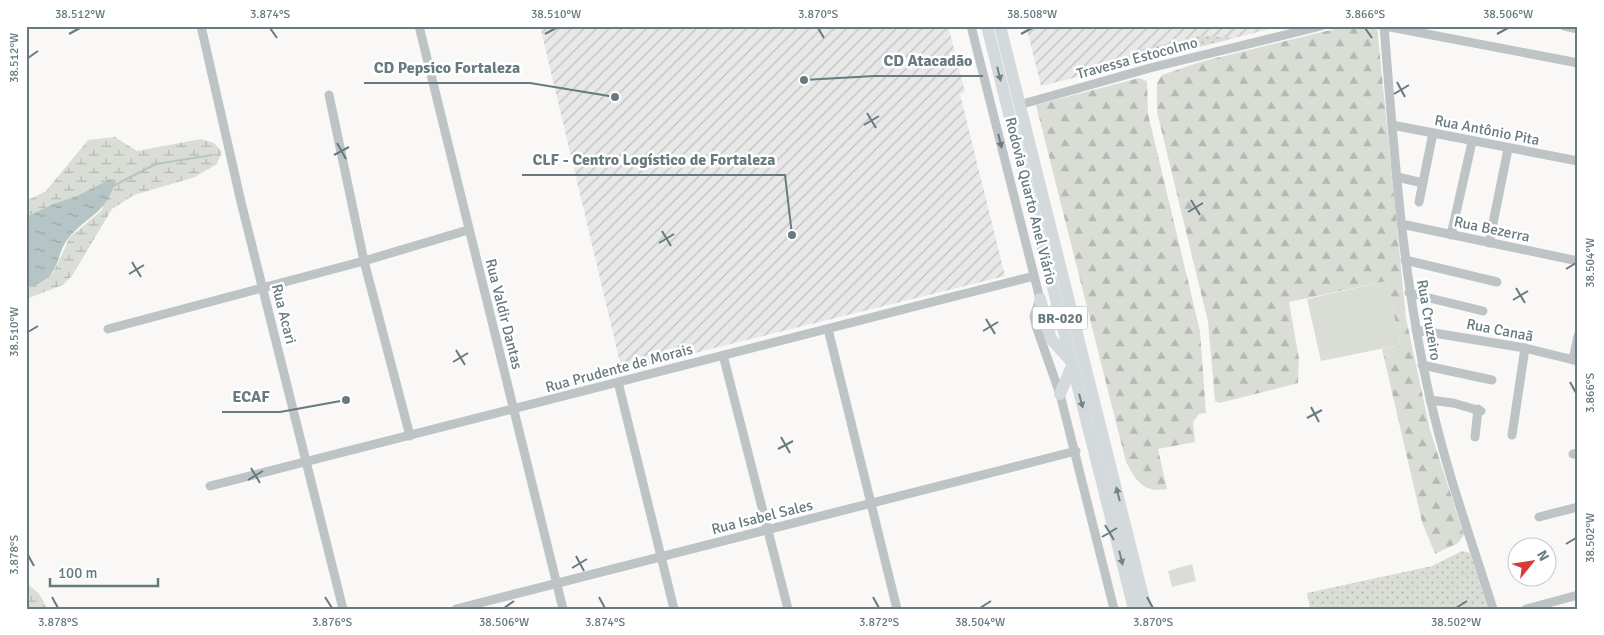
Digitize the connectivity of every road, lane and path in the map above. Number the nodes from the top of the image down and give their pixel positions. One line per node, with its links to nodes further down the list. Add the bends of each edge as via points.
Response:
1 (201, 26): 30 (street, Rua Acari)
2 (419, 26): 22 (street, Rua Valdir Dantas)
3 (971, 26): 28 (street, one-way to 28)
4 (987, 26): 41 (highway, Rodovia Quarto Anel Viário / BR-020, one-way to 41)
5 (1000, 26): 12 (highway, Rodovia Quarto Anel Viário / BR-020)
6 (1321, 26): 12 (street, Travessa Estocolmo, via 1150,68)
7 (1384, 26): 10 (street); 13 (street, Rua Cruzeiro)
8 (1564, 26): 9 (street)
9 (1578, 29)
10 (1578, 63)
11 (329, 94): 26 (street)
12 (1019, 105): 69 (highway, Rodovia Quarto Anel Viário / BR-020, one-way to 12)
13 (1392, 125): 14 (street, Rua Antônio Pita); 18 (street, Rua Cruzeiro)
14 (1434, 134): 15 (street, Rua Antônio Pita); 19 (street)
15 (1472, 142): 16 (street, Rua Antônio Pita); 23 (street)
16 (1508, 149): 17 (street, Rua Antônio Pita); 24 (street)
17 (1578, 161)
18 (1397, 177): 19 (street); 21 (street, Rua Cruzeiro)
19 (1423, 183): 20 (street)
20 (1419, 202)
21 (1401, 224): 23 (street, Rua Bezerra); 25 (street, Rua Cruzeiro)
22 (468, 230): 26 (street); 47 (street, Rua Valdir Dantas)
23 (1450, 235): 24 (street, Rua Bezerra)
24 (1489, 243): 27 (street, Rua Bezerra)
25 (1405, 260): 29 (street); 31 (street, Rua Cruzeiro)
26 (364, 261): 30 (street); 49 (street)
27 (1578, 261)
28 (1034, 276): 32 (street); 35 (street, Rua Prudente de Morais)
29 (1497, 282)
30 (263, 286): 34 (street); 52 (street, Rua Acari)
31 (1409, 293): 33 (street); 36 (street, Rua Cruzeiro)
32 (1040, 299): 41 (highway, via 1051,339); 45 (street, via 1034,316 1036,326)
33 (1483, 311)
34 (108, 329)
35 (828, 329): 39 (street, Rua Prudente de Morais); 54 (street)
36 (1416, 330): 38 (street, Rua Canaã); 42 (street, Rua Cruzeiro)
37 (1578, 336): 40 (street)
38 (1524, 348): 40 (street, Rua Canaã); 48 (street)
39 (723, 355): 44 (street, Rua Prudente de Morais); 57 (street)
40 (1575, 360)
41 (1071, 364): 45 (highway); 68 (highway, Rodovia Quarto Anel Viário / BR-020, one-way to 68)
42 (1422, 365): 43 (street); 46 (street, Rua Cruzeiro)
43 (1492, 380)
44 (618, 382): 47 (street, Rua Prudente de Morais); 58 (street)
45 (1060, 394): 51 (street)
46 (1430, 400): 50 (street, via 1479,410); 70 (street, Rua Cruzeiro, via 1445,459)
47 (514, 410): 49 (street, Rua Prudente de Morais); 59 (street, Rua Valdir Dantas)
48 (1512, 435)
49 (410, 436): 52 (street, Rua Prudente de Morais)
50 (1475, 436)
51 (1076, 451): 54 (street, Rua Isabel Sales); 67 (street)
52 (306, 462): 53 (street, Rua Prudente de Morais); 61 (street, Rua Acari)
53 (210, 486)
54 (872, 504): 57 (street, Rua Isabel Sales); 66 (street)
55 (1578, 507): 56 (street)
56 (1539, 518)
57 (767, 529): 58 (street, Rua Isabel Sales); 65 (street)
58 (662, 556): 59 (street, Rua Isabel Sales); 64 (street)
59 (557, 584): 62 (street, Rua Isabel Sales); 63 (street, Rua Valdir Dantas)
60 (1578, 595): 71 (street)
61 (343, 609)
62 (456, 609)
63 (563, 609)
64 (674, 609)
65 (788, 609)
66 (897, 609)
67 (1114, 609)
68 (1134, 609)
69 (1146, 609)
70 (1493, 609)
71 (1526, 609)

